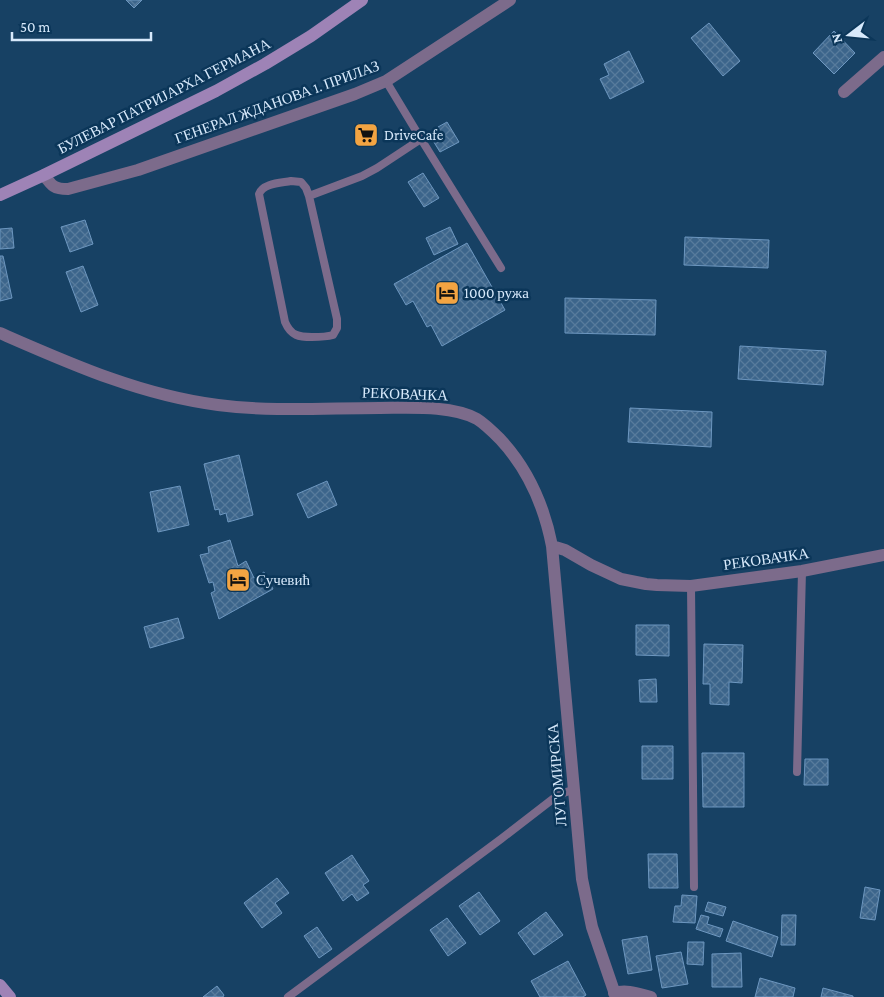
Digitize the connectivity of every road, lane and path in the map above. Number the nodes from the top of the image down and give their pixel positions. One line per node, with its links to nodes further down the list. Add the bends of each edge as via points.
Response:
1 (362, 0): 7 (main road, БУЛЕВАР ПАТРИЈАРХА ГЕРМАНА, via 266,64)
2 (510, 0): 4 (street, ГЕНЕРАЛ ЖДАНОВА 1. ПРИЛАЗ)
3 (884, 57): 5 (street)
4 (386, 81): 6 (lane); 7 (street, ГЕНЕРАЛ ЖДАНОВА 1. ПРИЛАЗ, via 138,170 68,189 52,186)
5 (844, 92)
6 (421, 139): 9 (lane, via 362,176); 11 (lane)
7 (44, 175): 8 (main road, БУЛЕВАР ПАТРИЈАРХА ГЕРМАНА)
8 (4, 192): 10 (main road)
9 (309, 196): 9 (lane, via 337,319 333,335 326,337 300,337 287,328 259,194 266,186 297,181 304,184)
10 (0, 207)
11 (501, 268)
12 (0, 333): 13 (street, РЕКОВАЧКА, via 122,383 175,398 253,408 422,408 476,419 508,447 528,476 548,525)
13 (552, 546): 16 (street, РЕКОВАЧКА, via 621,579); 18 (street, ЛУГОМИРСКА)
14 (884, 555): 15 (street, РЕКОВАЧКА)
15 (802, 571): 16 (street, РЕКОВАЧКА); 17 (lane)
16 (691, 586): 19 (lane)
17 (797, 772)
18 (574, 789): 21 (street, ЛУГОМИРСКА, via 587,904); 23 (lane, via 558,795)
19 (694, 887)
20 (0, 985): 22 (main road)
21 (613, 996): 24 (street, via 620,991 629,991)
22 (10, 997)
23 (288, 997)
24 (651, 997)

